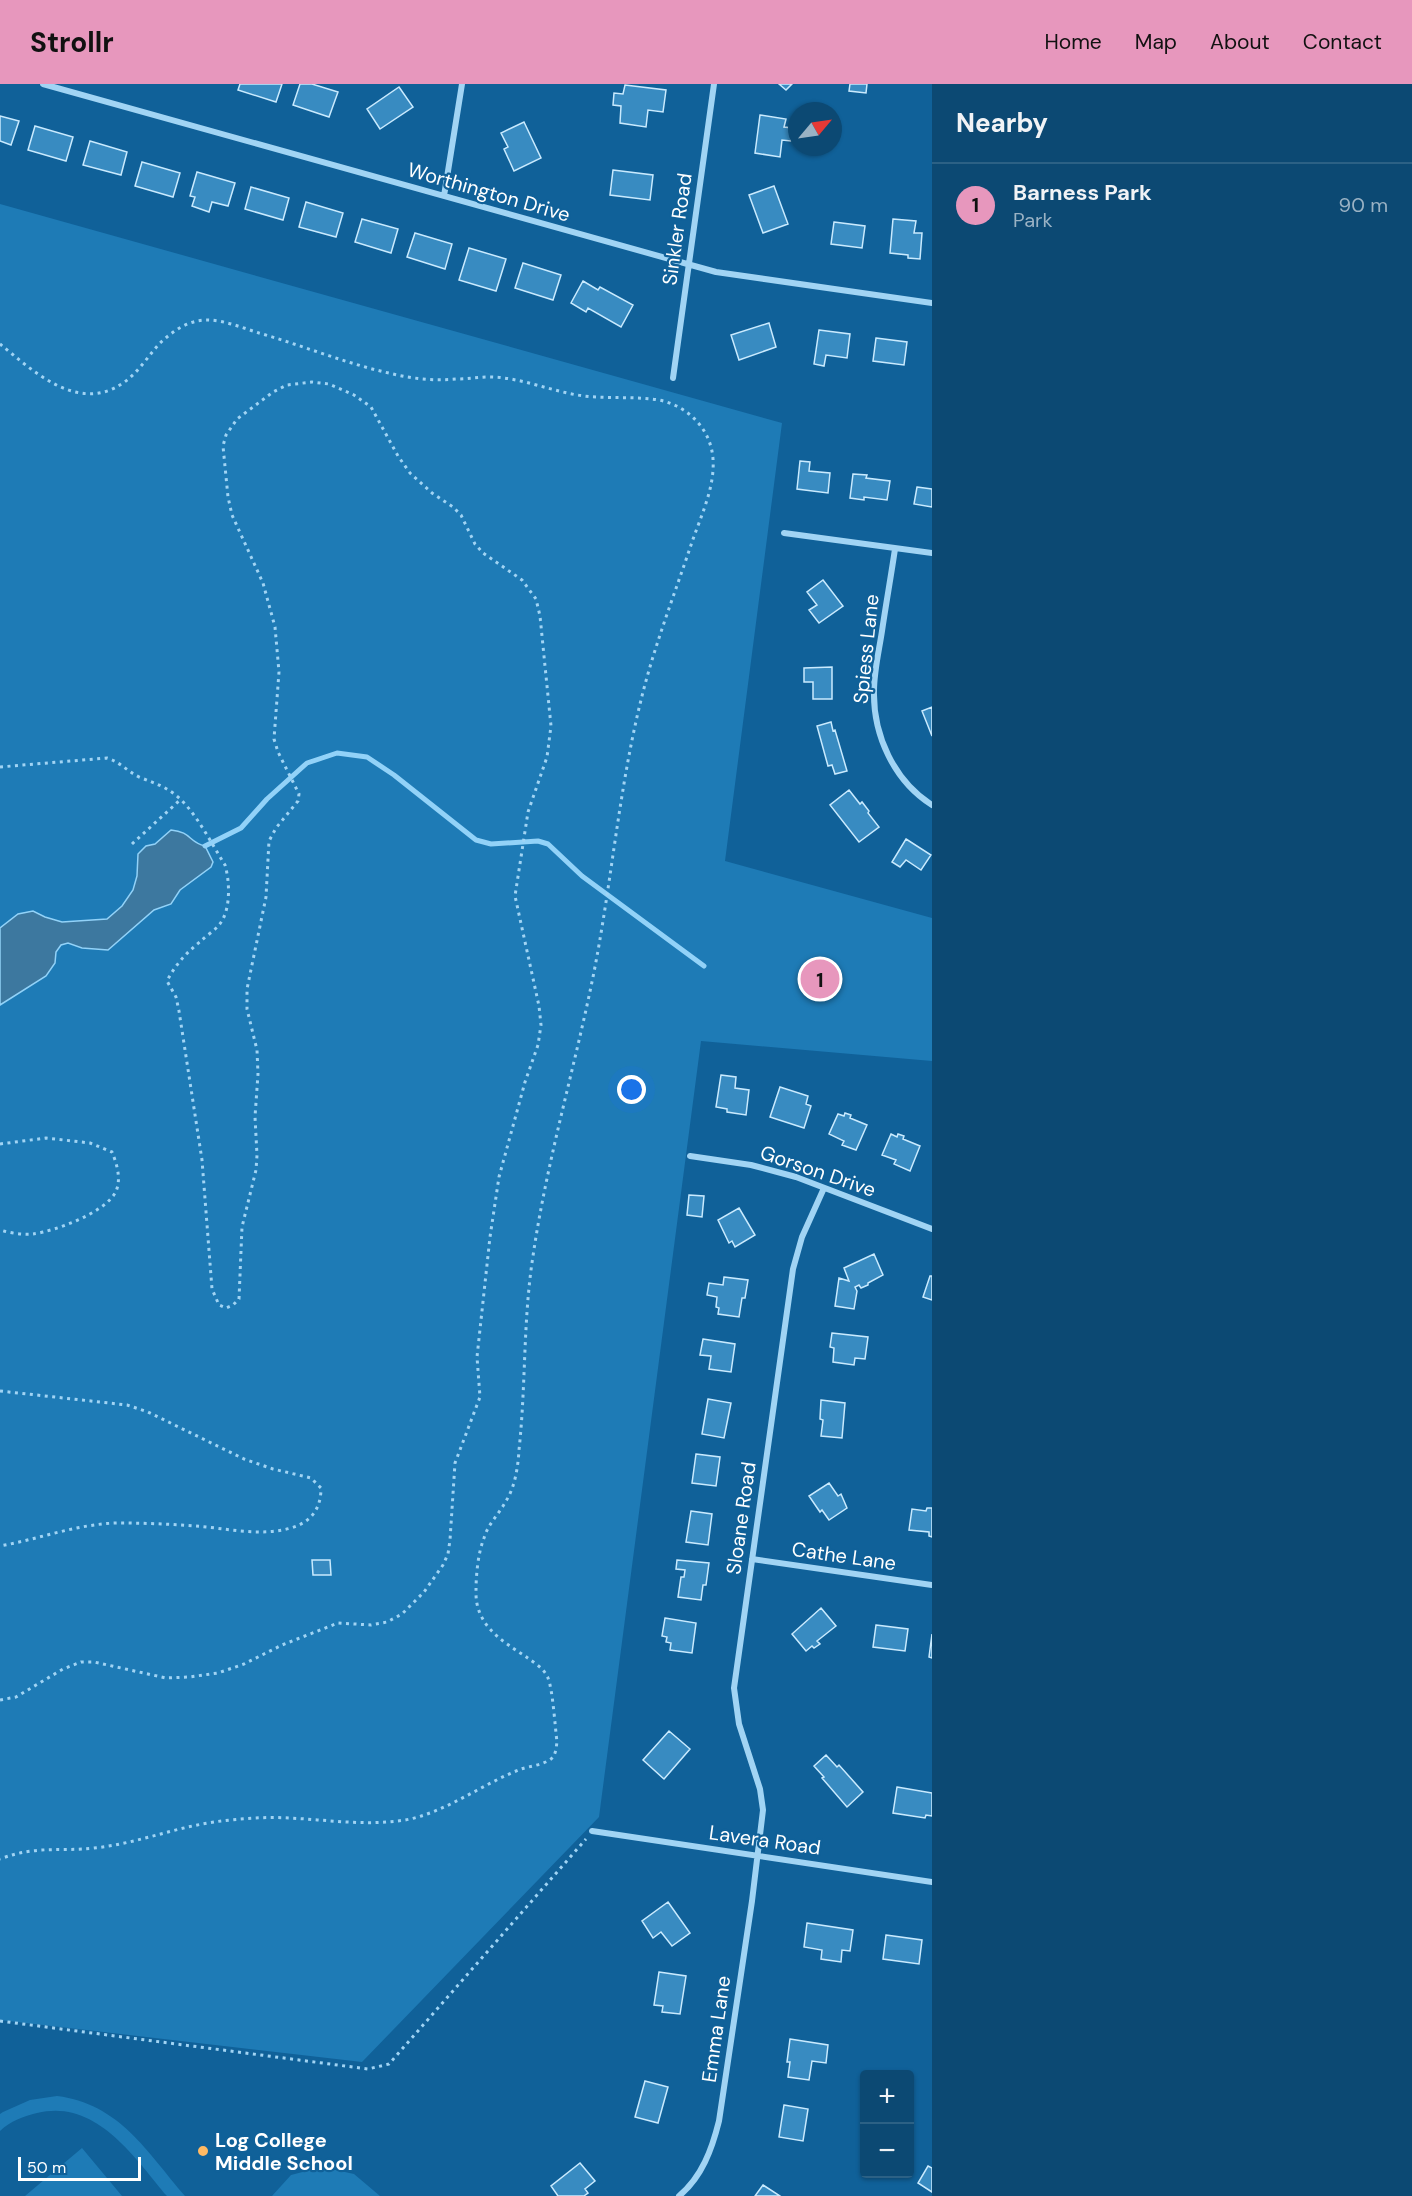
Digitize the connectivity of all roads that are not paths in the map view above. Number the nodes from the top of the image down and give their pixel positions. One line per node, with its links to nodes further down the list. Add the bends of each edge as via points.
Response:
1 (44, 84): 4 (street, Worthington Drive)
2 (462, 84): 4 (street)
3 (714, 84): 5 (street, Sinkler Road)
4 (444, 196): 5 (street, Worthington Drive)
5 (689, 265): 6 (street, Worthington Drive); 7 (street, Sinkler Road)
6 (932, 303)
7 (673, 378)
8 (784, 533): 9 (street)
9 (895, 549): 10 (street); 11 (street, Spiess Lane, via 876,669 878,730 891,760 916,793)
10 (932, 553)
11 (932, 805)
12 (690, 1156): 13 (street, Gorson Drive, via 751,1165)
13 (824, 1188): 14 (street, Gorson Drive); 15 (street, Sloane Road, via 802,1237 793,1269)
14 (932, 1229)
15 (752, 1559): 16 (street, Cathe Lane); 18 (street, Sloane Road, via 734,1688 739,1725 763,1810)
16 (932, 1585)
17 (592, 1831): 18 (street, Lavera Road)
18 (757, 1856): 19 (street, Lavera Road); 20 (street, Emma Lane, via 719,2121 707,2159)
19 (932, 1882)
20 (679, 2196)

